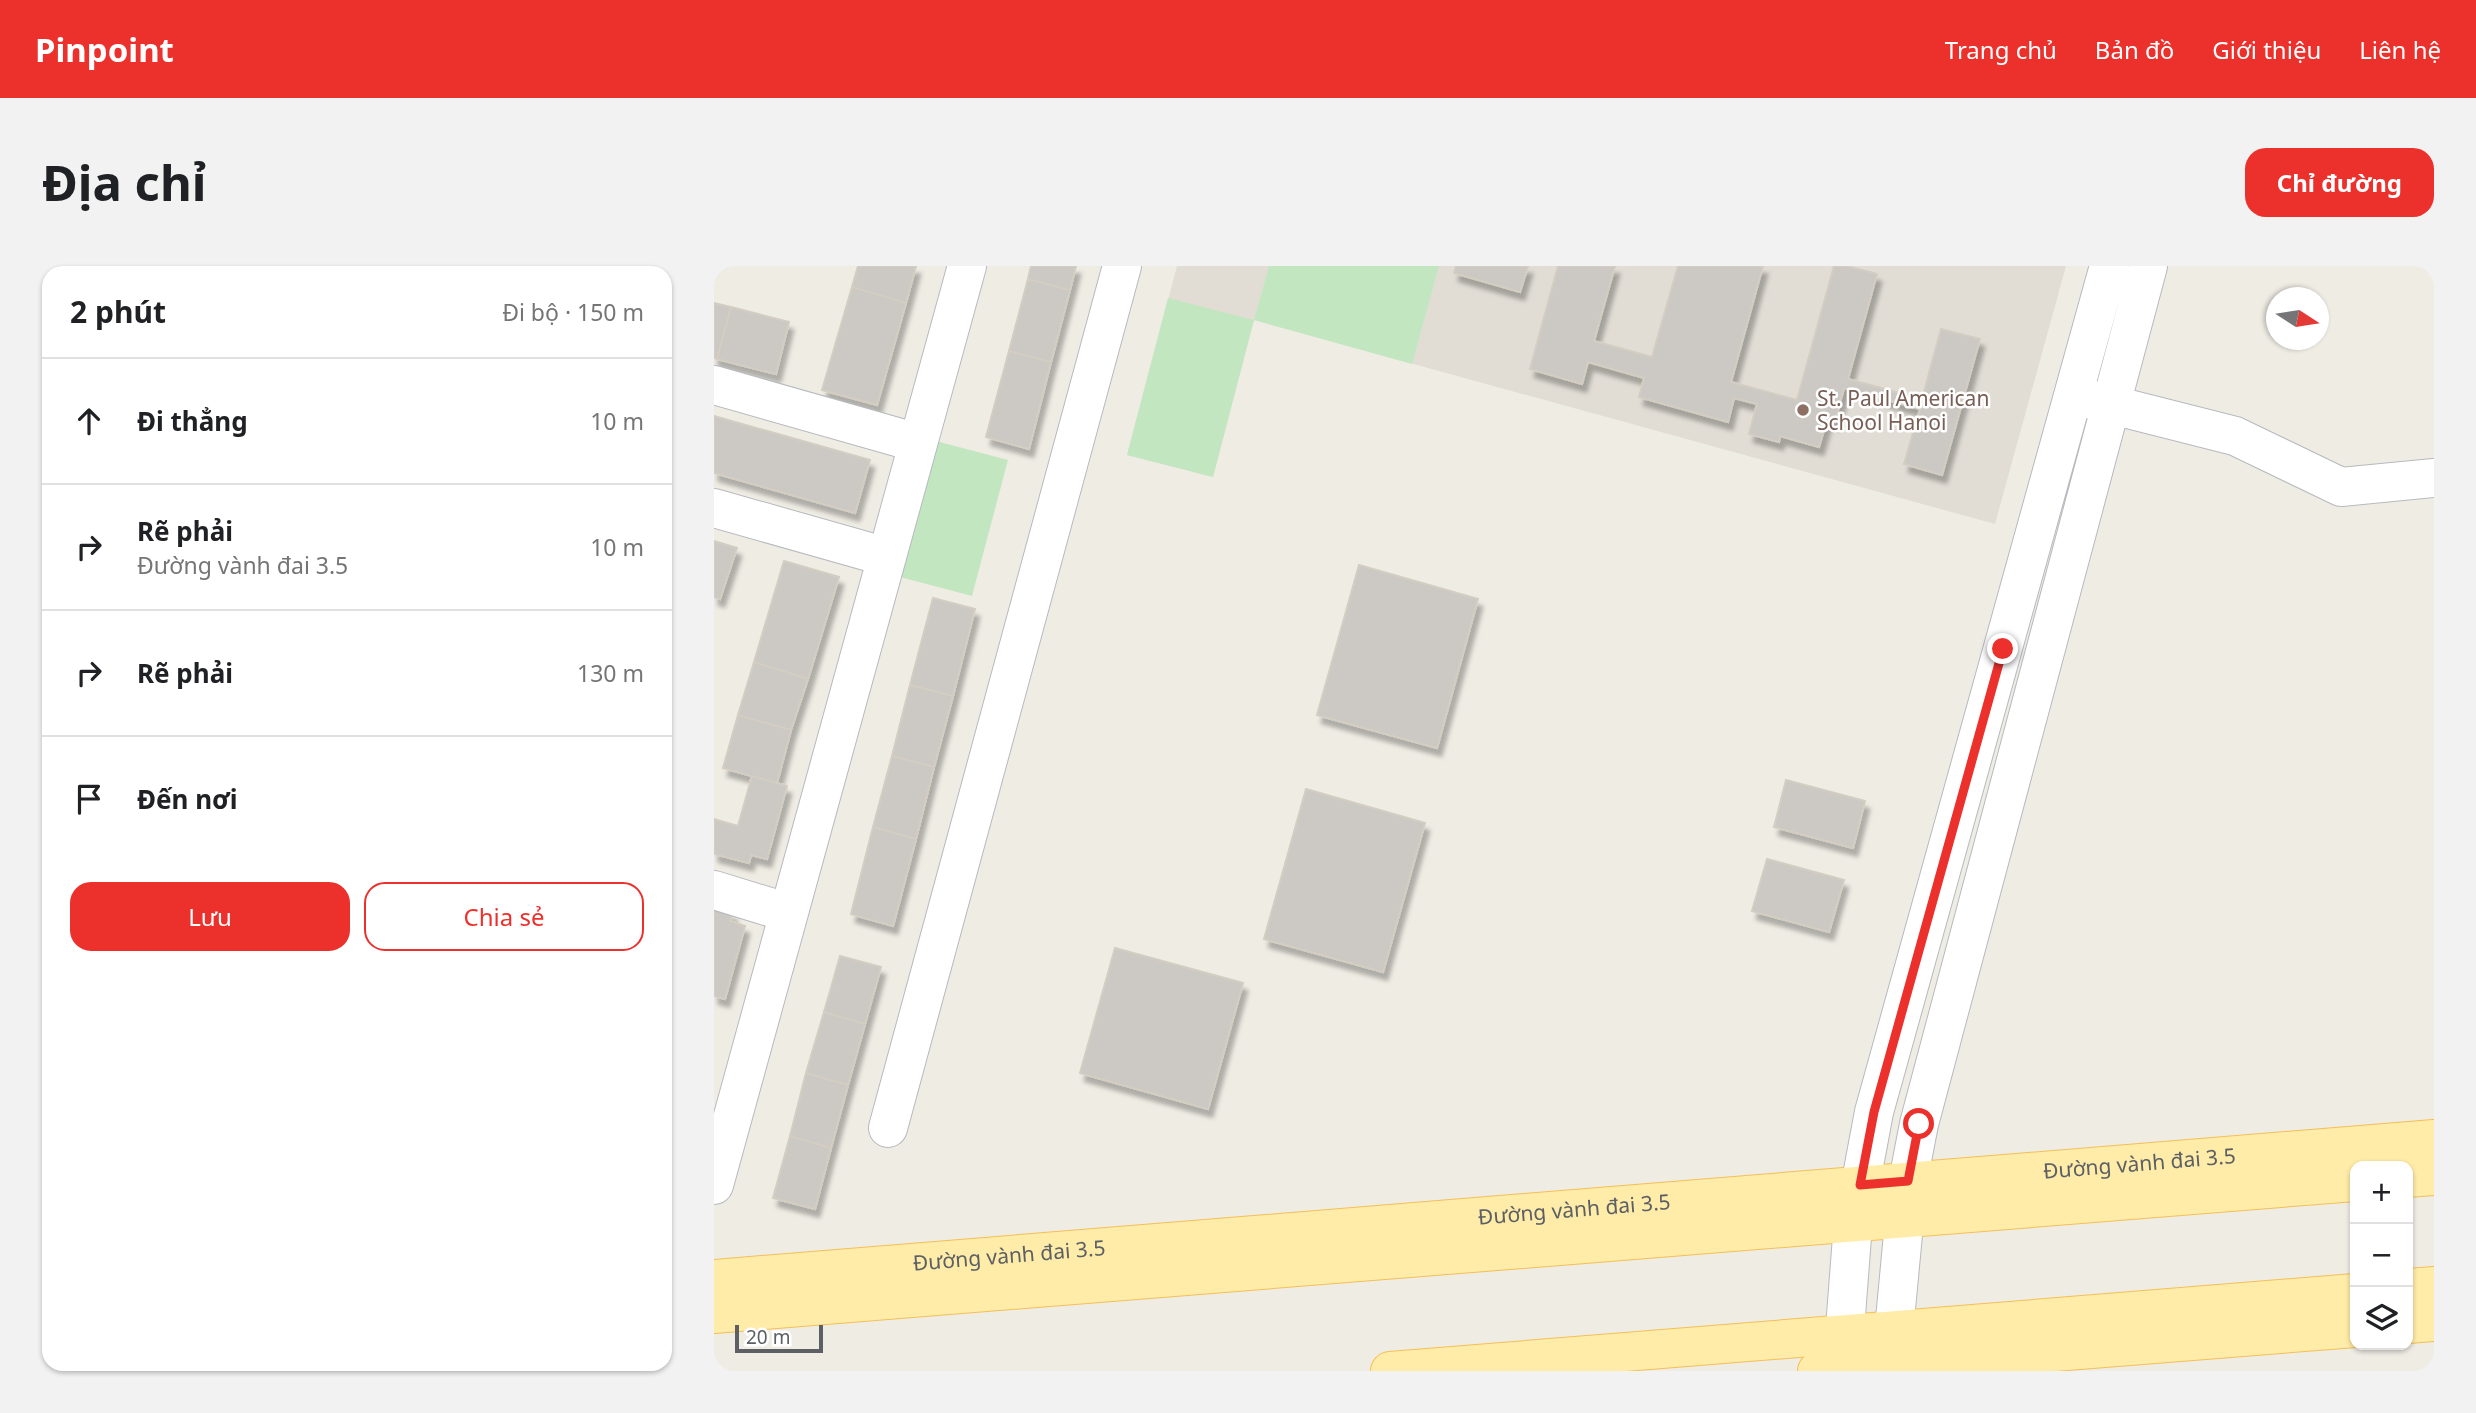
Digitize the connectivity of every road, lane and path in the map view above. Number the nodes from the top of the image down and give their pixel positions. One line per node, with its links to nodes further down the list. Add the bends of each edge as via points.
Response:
1 (967, 266): 8 (street)
2 (1122, 266): 16 (street)
3 (2109, 266): 6 (street)
4 (2148, 266): 7 (street)
5 (714, 385): 8 (street)
6 (2073, 395): 7 (street); 23 (street, via 1874,1112)
7 (2111, 405): 10 (street, via 2235,436); 20 (street, via 1919,1124)
8 (918, 443): 13 (street)
9 (2434, 452): 10 (street, via 2342,463)
10 (2280, 456): 11 (street, via 2342,487)
11 (2434, 478)
12 (714, 508): 13 (street)
13 (887, 558): 15 (street)
14 (714, 890): 15 (street)
15 (789, 913): 22 (street)
16 (887, 1128)
17 (2434, 1139): 20 (main road, Đường vành đai 3.5)
18 (2434, 1176): 19 (main road)
19 (2413, 1178)
20 (1908, 1181): 23 (main road, Đường vành đai 3.5); 24 (street)
21 (2350, 1182): 24 (main road, Đường vành đai 3.5)
22 (714, 1185)
23 (1860, 1185): 25 (street); 26 (main road, Đường vành đai 3.5)
24 (1904, 1220): 25 (main road, Đường vành đai 3.5); 34 (street)
25 (1853, 1224): 30 (main road, Đường vành đai 3.5); 35 (street)
26 (714, 1279)
27 (2434, 1286): 28 (main road)
28 (2413, 1288)
29 (2350, 1294): 34 (main road)
30 (714, 1314)
31 (2434, 1322): 32 (main road)
32 (2413, 1324)
33 (2350, 1328): 36 (main road)
34 (1895, 1355): 35 (main road); 36 (main road)
35 (1836, 1362): 37 (main road)
36 (1981, 1365)
37 (1390, 1371)

